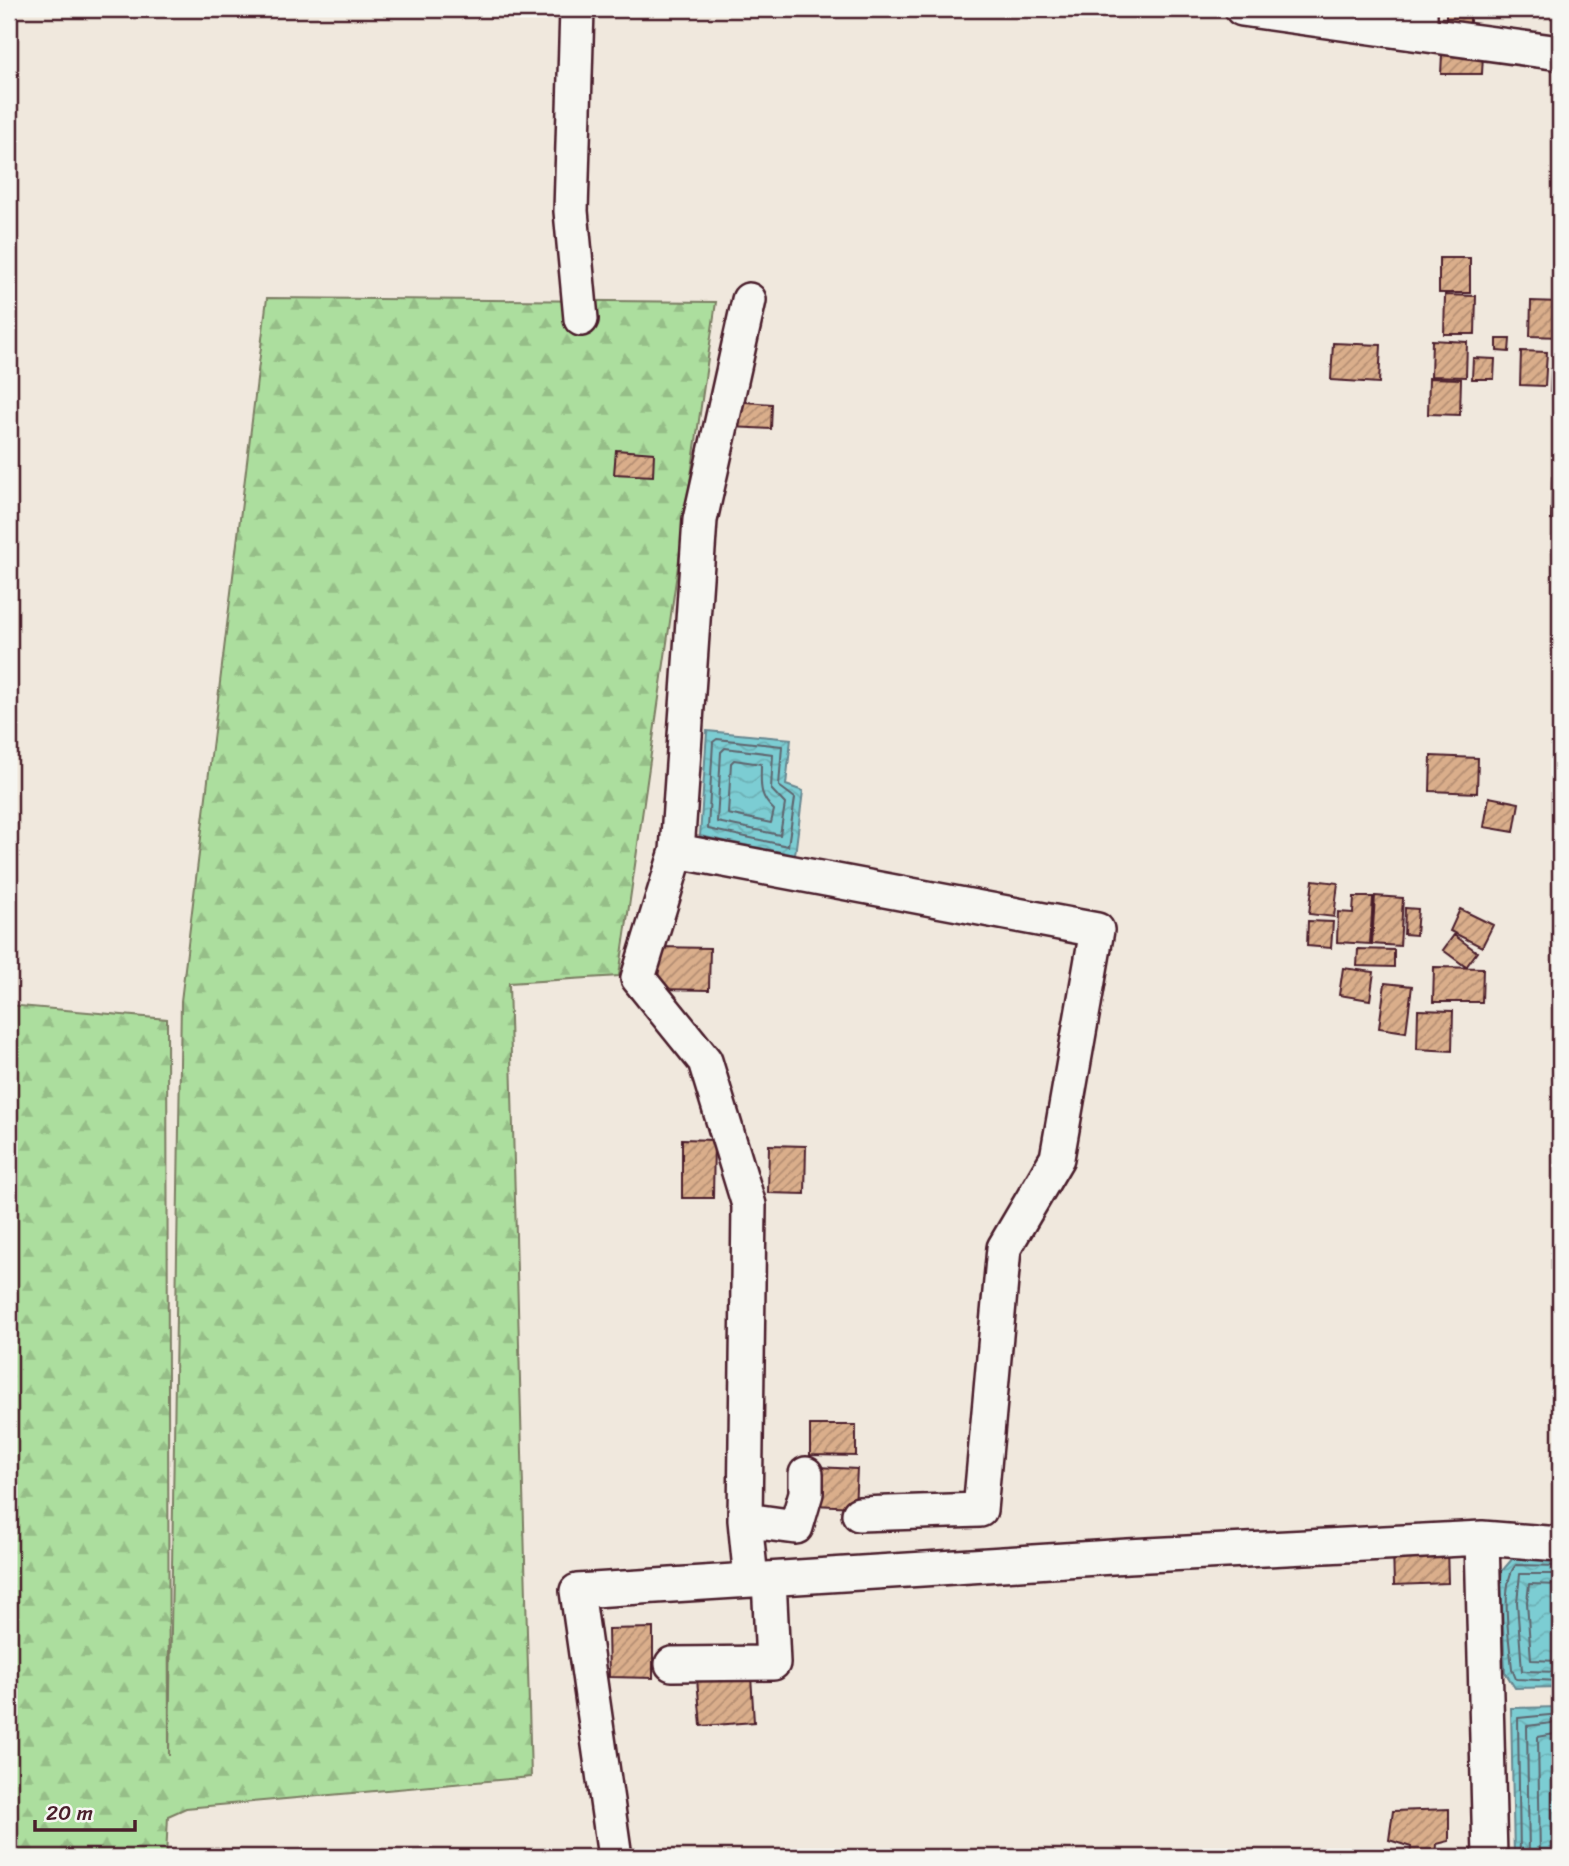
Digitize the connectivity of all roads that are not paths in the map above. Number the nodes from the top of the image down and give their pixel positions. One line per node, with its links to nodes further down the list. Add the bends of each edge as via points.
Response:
1 (577, 9): 6 (street, via 571,211)
2 (1242, 9): 3 (street)
3 (1420, 21): 4 (street)
4 (1560, 53)
5 (749, 300): 7 (street, via 700,520)
6 (580, 319)
7 (677, 851): 9 (street, via 1097,930 1058,1158 1004,1248 980,1510); 10 (street, via 638,978 705,1060 749,1205)
8 (806, 1474): 10 (street, via 806,1493 796,1527)
9 (859, 1514)
10 (745, 1520): 13 (street)
11 (1482, 1538): 12 (street); 13 (street); 16 (street)
12 (1560, 1544)
13 (760, 1579): 14 (street, via 773,1663); 15 (street, via 577,1591)
14 (672, 1664)
15 (615, 1857)
16 (1490, 1857)

